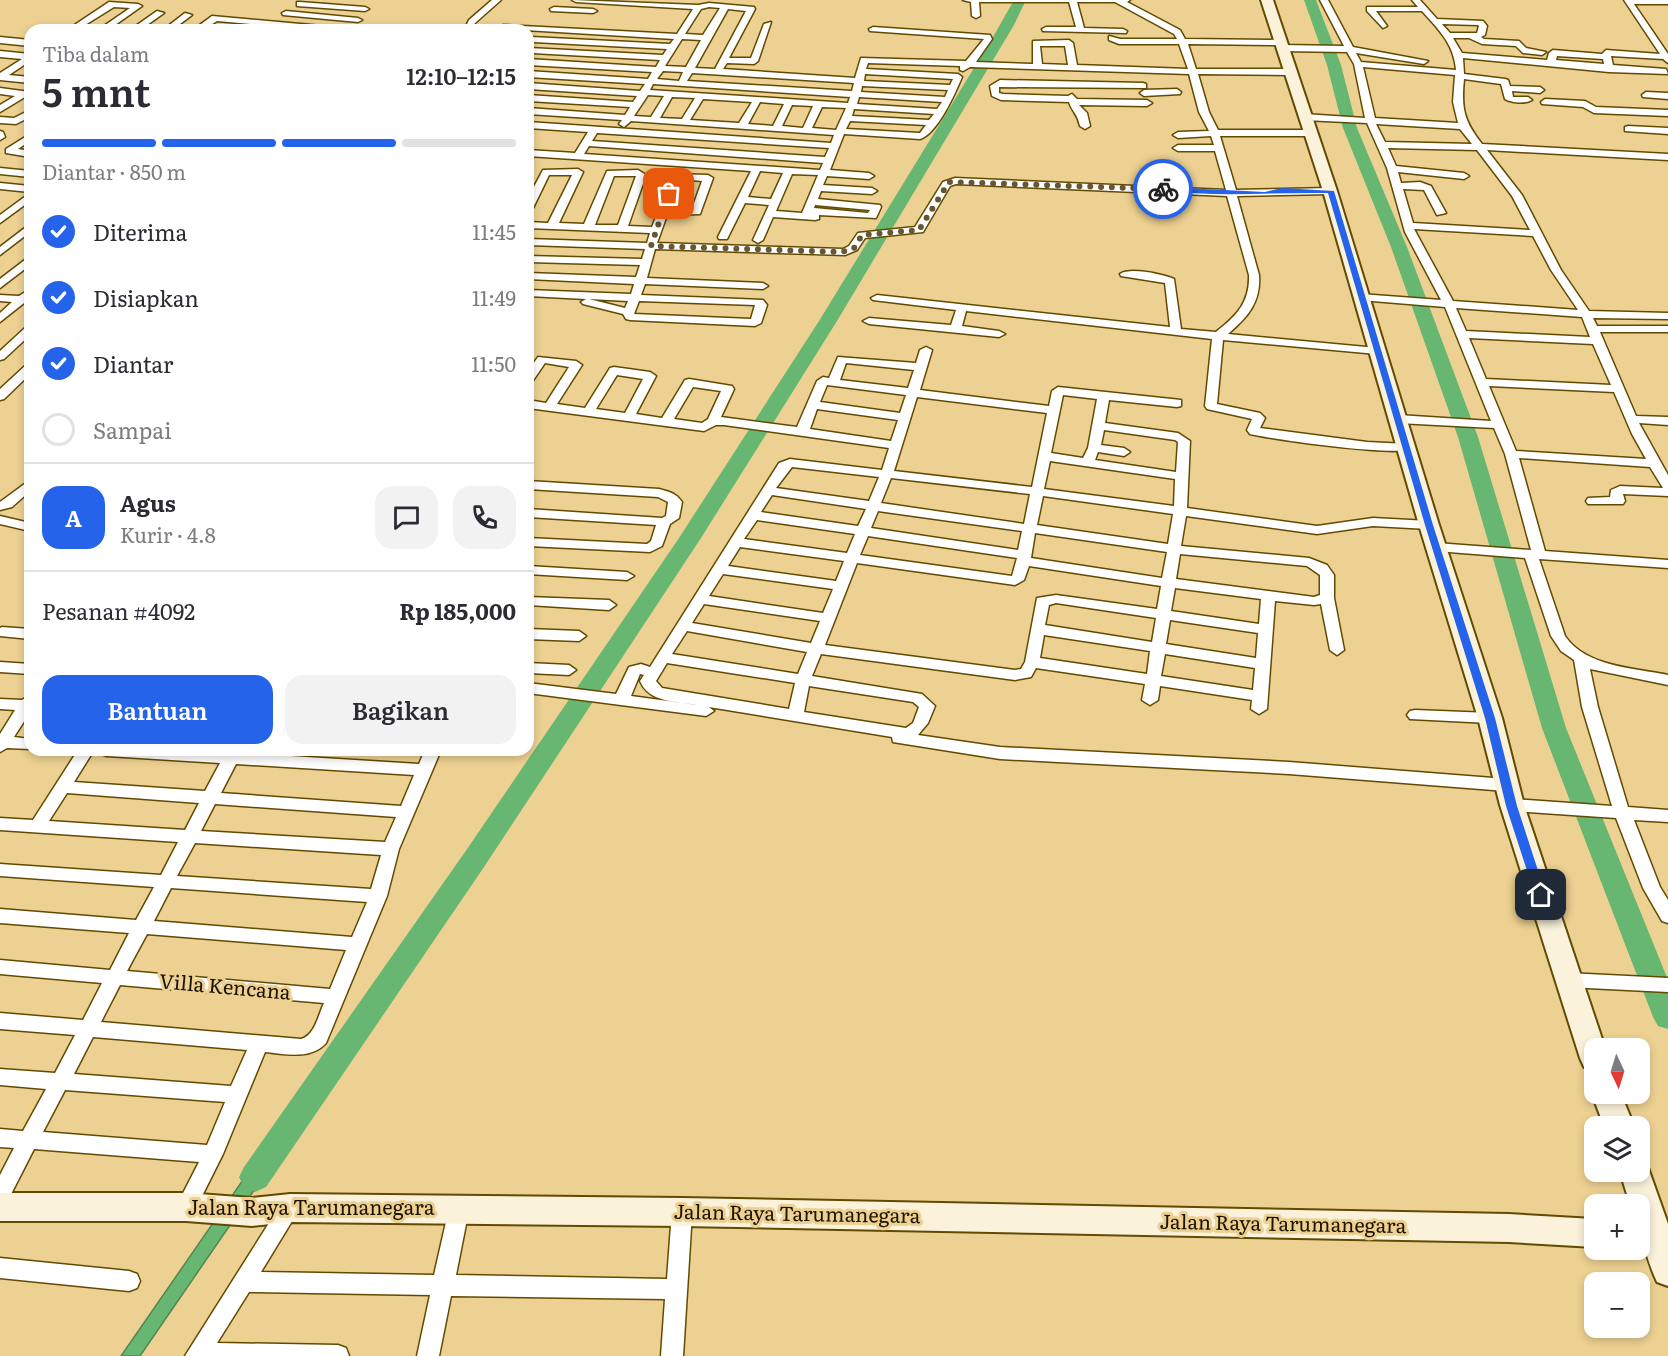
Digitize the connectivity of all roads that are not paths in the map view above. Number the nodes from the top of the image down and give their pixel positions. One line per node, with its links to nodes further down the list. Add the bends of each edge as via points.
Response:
1 (374, 0): 22 (street)
2 (497, 0): 41 (street)
3 (562, 0): 16 (street, via 553,11 604,12)
4 (578, 0): 16 (street)
5 (967, 0): 6 (street)
6 (975, 0): 13 (street); 26 (street)
7 (1114, 0): 8 (street); 17 (street); 50 (street)
8 (1131, 0)
9 (1267, 0): 70 (main road)
10 (1324, 0): 63 (street)
11 (1367, 0): 19 (street)
12 (1628, 0): 18 (street); 73 (street)
13 (1004, 1): 14 (street)
14 (1025, 1): 17 (street)
15 (302, 2): 22 (street); 29 (street, via 283,16)
16 (612, 2): 21 (street)
17 (1073, 2): 49 (street)
18 (1668, 2)
19 (1419, 4): 30 (street); 44 (street, via 1370,9)
20 (726, 6): 21 (street); 54 (street); 74 (street, via 751,9)
21 (698, 7): 27 (street)
22 (365, 9): 29 (street)
23 (160, 13): 34 (street)
24 (188, 15): 35 (street)
25 (681, 16): 27 (street)
26 (976, 16)
27 (692, 17): 45 (street)
28 (239, 20): 31 (street); 36 (street, via 215,18); 37 (street)
29 (358, 20): 40 (street)
30 (1435, 21): 51 (street); 53 (street, via 1482,24 1483,34)
31 (266, 22): 38 (street); 39 (street)
32 (80, 24): 33 (street, via 112,4 138,6)
33 (111, 24)
34 (143, 24)
35 (175, 24)
36 (206, 24)
37 (233, 24)
38 (263, 24)
39 (284, 24)
40 (355, 24)
41 (472, 24)
42 (768, 24): 74 (street, via 754,60)
43 (674, 26): 45 (street)
44 (1383, 26)
45 (685, 27): 52 (street)
46 (534, 29): 52 (street)
47 (873, 29): 61 (street, via 980,36 988,39)
48 (1046, 30): 49 (street)
49 (1081, 30): 50 (street)
50 (1177, 32): 60 (street)
51 (1448, 36): 53 (street); 67 (street)
52 (680, 37): 54 (street); 62 (street)
53 (1473, 37): 65 (street)
54 (706, 38): 88 (street)
55 (867, 38): 61 (street)
56 (1112, 38): 60 (street)
57 (534, 39): 62 (street)
58 (0, 40): 59 (street)
59 (24, 42)
60 (1183, 42): 70 (street); 92 (street)
61 (983, 46): 79 (street)
62 (673, 47): 72 (street)
63 (1349, 49): 70 (street, via 1314,49); 77 (street); 83 (street)
64 (534, 50): 72 (street)
65 (1553, 53): 71 (street); 80 (street)
66 (0, 54): 68 (street)
67 (1459, 55): 80 (street); 95 (street)
68 (24, 56)
69 (1655, 56): 71 (street, via 1608,53); 73 (street); 96 (street)
70 (1285, 57): 84 (street); 92 (street); 138 (main road)
71 (1606, 57): 89 (street)
72 (667, 58): 87 (street)
73 (1667, 59)
74 (725, 60): 91 (street)
75 (864, 60): 79 (street); 79 (street, via 871,51); 99 (street)
76 (24, 61): 81 (street)
77 (1424, 61)
78 (534, 62): 87 (street)
79 (971, 63): 85 (street); 97 (street)
80 (1551, 63): 89 (street)
81 (20, 64): 82 (street); 93 (street)
82 (24, 64)
83 (1358, 64): 95 (street); 136 (street)
84 (1249, 65)
85 (1038, 67): 86 (street); 86 (street, via 1036,43 1069,43)
86 (1068, 68): 90 (street); 103 (street)
87 (660, 69): 88 (street); 100 (street)
88 (689, 69): 91 (street); 101 (street)
89 (1609, 69): 96 (street)
90 (1138, 70): 92 (street); 106 (street)
91 (718, 71): 99 (street)
92 (1194, 71): 150 (street, via 1204,112)
93 (2, 74): 98 (street)
94 (534, 74): 100 (street)
95 (1460, 74): 105 (street, via 1505,82); 141 (street, via 1457,102)
96 (1667, 75)
97 (958, 77): 99 (street); 104 (street)
98 (24, 79)
99 (860, 79): 104 (street); 111 (street)
100 (652, 82): 101 (street); 109 (street)
101 (682, 83): 111 (street)
102 (534, 86): 109 (street)
103 (1070, 87): 106 (street); 120 (street); 120 (street, via 1000,83 995,84 994,92 1004,98)
104 (953, 88): 119 (street)
105 (1507, 88): 121 (street, via 1509,99); 129 (street, via 1539,88 1546,104)
106 (1143, 89): 108 (street); 120 (street, via 1148,106)
107 (0, 91): 112 (street)
108 (1177, 92)
109 (645, 93): 110 (street); 124 (street)
110 (670, 93): 113 (street); 134 (street)
111 (856, 94): 119 (street); 125 (street)
112 (24, 95)
113 (701, 95): 118 (street); 135 (street)
114 (1646, 95): 115 (street)
115 (1668, 96)
116 (24, 97): 126 (street)
117 (534, 98): 124 (street)
118 (758, 99): 122 (street); 142 (street)
119 (948, 100): 128 (street)
120 (1072, 100): 140 (street, via 1082,112)
121 (1528, 100)
122 (789, 102): 123 (street); 144 (street)
123 (819, 104): 125 (street); 148 (street)
124 (635, 105): 131 (street)
125 (851, 106): 128 (street); 132 (street)
126 (0, 109)
127 (534, 111): 131 (street)
128 (941, 112): 137 (street)
129 (1668, 113)
130 (24, 116): 133 (street, via 16,121)
131 (627, 118): 134 (street); 147 (street)
132 (844, 118): 137 (street); 149 (street)
133 (0, 120)
134 (654, 120): 135 (street)
135 (685, 121): 142 (street)
136 (1371, 122): 138 (street, via 1330,119); 141 (street); 154 (street)
137 (932, 123): 149 (street, via 920,136)
138 (1307, 125): 150 (street); 177 (main road)
139 (534, 126): 145 (street, via 562,132)
140 (1085, 126)
141 (1463, 126): 156 (street)
142 (741, 127): 144 (street)
143 (1628, 129): 146 (street)
144 (776, 130): 148 (street)
145 (593, 131): 147 (street); 153 (street)
146 (1668, 131)
147 (621, 132): 155 (street)
148 (805, 132): 149 (street)
149 (840, 132): 155 (street)
150 (1215, 133): 151 (street); 158 (street)
151 (1178, 135)
152 (24, 141): 160 (street, via 9,151)
153 (585, 143): 161 (street); 163 (street)
154 (1381, 144): 156 (street); 165 (street)
155 (834, 146): 163 (street)
156 (1478, 147): 162 (street); 195 (street, via 1517,195)
157 (1178, 148): 158 (street)
158 (1219, 148): 178 (street)
159 (534, 152): 161 (street, via 550,150)
160 (24, 153)
161 (578, 156): 164 (street)
162 (1668, 157)
163 (828, 160): 169 (street)
164 (757, 168): 167 (street); 180 (street)
165 (1392, 168): 171 (street); 172 (street)
166 (0, 171): 168 (street)
167 (789, 172): 169 (street); 182 (street)
168 (24, 173)
169 (824, 174): 170 (street); 174 (street)
170 (869, 176)
171 (1464, 176)
172 (1397, 186): 185 (street, via 1428,188); 189 (street)
173 (2, 188): 175 (street)
174 (818, 188): 176 (street); 183 (street)
175 (24, 189)
176 (872, 191)
177 (1330, 191): 178 (street); 212 (main road)
178 (1230, 193): 199 (street, via 955,181 946,184 919,230 864,235 854,248 845,252); 231 (street, via 1256,288 1255,297 1241,317)
179 (534, 196): 188 (street, via 546,172 578,172)
180 (741, 200): 182 (street); 196 (street)
181 (24, 201): 187 (street)
182 (775, 202): 186 (street)
183 (809, 210): 183 (street, via 866,221 876,207); 186 (street)
184 (661, 212): 184 (street, via 676,176 708,178 696,212); 193 (street)
185 (1441, 213)
186 (770, 214): 197 (street)
187 (0, 220)
188 (552, 226): 190 (street); 191 (street)
189 (1408, 226): 195 (street); 217 (street)
190 (534, 227)
191 (588, 228): 192 (street); 192 (street, via 610,173 638,173 641,175)
192 (622, 229): 193 (street)
193 (656, 230): 199 (street)
194 (24, 232): 200 (street)
195 (1537, 233): 220 (street)
196 (723, 237)
197 (758, 240)
198 (534, 242): 199 (street)
199 (651, 246): 202 (street)
200 (0, 252)
201 (534, 259): 202 (street)
202 (646, 262): 206 (street)
203 (24, 264): 207 (street)
204 (1125, 274): 227 (street, via 1170,281)
205 (534, 276): 206 (street)
206 (640, 281): 208 (street); 214 (street)
207 (0, 285)
208 (762, 286)
209 (534, 293): 210 (street)
210 (552, 294): 214 (street); 219 (street)
211 (24, 297): 213 (street)
212 (1360, 297): 217 (street); 234 (main road)
213 (0, 298)
214 (635, 298): 219 (street); 219 (street, via 761,305 755,323 632,317)
215 (877, 298): 218 (street)
216 (24, 299): 222 (street)
217 (1449, 304): 220 (street); 229 (street)
218 (962, 307): 226 (street); 227 (street)
219 (628, 312)
220 (1586, 314): 221 (street); 224 (street)
221 (1668, 316)
222 (0, 319)
223 (869, 321): 226 (street)
224 (1592, 329): 225 (street); 232 (street)
225 (1668, 329)
226 (956, 330): 228 (street)
227 (1176, 330): 231 (street)
228 (999, 334)
229 (1460, 334): 232 (street); 240 (street)
230 (24, 335): 235 (street)
231 (1218, 336): 234 (street); 263 (street, via 1211,406 1256,416 1254,431)
232 (1598, 341): 241 (street)
233 (926, 350): 236 (street)
234 (1377, 351): 253 (main road)
235 (0, 357)
236 (920, 368): 239 (street, via 842,359); 242 (street)
237 (534, 371): 248 (street, via 542,359 576,364)
238 (24, 373): 243 (street)
239 (834, 381): 242 (street); 247 (street, via 823,381)
240 (1480, 382): 241 (street); 258 (street)
241 (1618, 389): 254 (street)
242 (913, 391): 249 (street); 252 (street)
243 (0, 396)
244 (1104, 396): 245 (street); 249 (street, via 1058,391); 259 (street)
245 (1177, 404)
246 (534, 405): 248 (street)
247 (813, 405): 252 (street); 260 (street, via 803,428)
248 (549, 407): 250 (street)
249 (1053, 410): 266 (street)
250 (588, 412): 251 (street); 251 (street, via 614,371 650,376)
251 (629, 417): 257 (street)
252 (905, 417): 261 (street)
253 (1398, 419): 258 (street); 263 (main road)
254 (1632, 419): 256 (street); 268 (street)
255 (713, 421): 257 (street, via 704,427); 257 (street, via 728,389 689,383); 260 (street)
256 (1668, 421)
257 (666, 422)
258 (1494, 425): 265 (street)
259 (1098, 426): 262 (street); 270 (street, via 1182,439)
260 (806, 432): 261 (street)
261 (896, 445): 269 (street)
262 (1094, 448): 264 (street); 267 (street)
263 (1407, 448): 285 (main road)
264 (1124, 452)
265 (1511, 454): 268 (street); 293 (street, via 1526,503)
266 (1043, 456): 267 (street); 275 (street)
267 (1087, 463): 270 (street)
268 (1654, 463): 272 (street)
269 (886, 473): 274 (street, via 790,463); 275 (street); 278 (street)
270 (1180, 476): 280 (street)
271 (534, 485): 284 (street, via 666,495 675,502 672,518)
272 (1668, 486)
273 (24, 489): 279 (street)
274 (768, 490): 278 (street); 282 (street)
275 (1039, 492): 280 (street); 287 (street)
276 (1668, 492): 277 (street, via 1620,490 1616,493 1618,501)
277 (1593, 501)
278 (874, 505): 287 (street); 288 (street)
279 (0, 506)
280 (1180, 511): 285 (street, via 1317,530 1372,522); 292 (street)
281 (534, 513): 284 (street)
282 (753, 515): 288 (street); 290 (street)
283 (0, 520): 286 (street)
284 (664, 522): 289 (street, via 657,543 650,548)
285 (1429, 525): 291 (main road)
286 (24, 526)
287 (1030, 529): 292 (street); 294 (street)
288 (864, 530): 294 (street); 295 (street)
289 (534, 542)
290 (736, 542): 295 (street); 297 (street)
291 (1436, 547): 293 (street); 339 (main road)
292 (1174, 549): 300 (street); 303 (street, via 1323,566 1328,573)
293 (1531, 554): 296 (street); 320 (street, via 1558,636)
294 (1024, 558): 295 (street, via 1020,577 1015,581); 300 (street)
295 (851, 560): 301 (street)
296 (1668, 564)
297 (719, 569): 301 (street); 304 (street)
298 (534, 570): 299 (street)
299 (627, 576)
300 (1168, 583): 302 (street); 307 (street)
301 (841, 586): 308 (street)
302 (1268, 596): 303 (street, via 1314,601); 311 (street)
303 (1327, 598): 318 (street)
304 (700, 599): 308 (street); 309 (street)
305 (534, 601): 306 (street)
306 (609, 605)
307 (1164, 615): 310 (street, via 1056,598 1042,601); 311 (street); 316 (street)
308 (828, 618): 317 (street)
309 (683, 626): 317 (street); 319 (street)
310 (1038, 629): 316 (street); 321 (street)
311 (1266, 630): 322 (street)
312 (2, 633): 313 (street)
313 (24, 634)
314 (534, 634): 315 (street)
315 (579, 636)
316 (1159, 646): 322 (street); 328 (street)
317 (816, 649): 321 (street, via 1015,675 1026,673); 330 (street)
318 (1337, 650)
319 (663, 657): 327 (street); 330 (street)
320 (1581, 659): 329 (street); 352 (street)
321 (1032, 662): 328 (street)
322 (1263, 664): 328 (street, via 1260,703)
323 (0, 667): 325 (street)
324 (534, 668): 326 (street)
325 (24, 669)
326 (569, 670)
327 (653, 673): 332 (street, via 634,671); 338 (street, via 648,681 658,693)
328 (1153, 679): 333 (street)
329 (1668, 680)
330 (803, 681): 338 (street); 338 (street, via 917,698 927,706 920,726 907,734)
331 (534, 689): 332 (street)
332 (620, 699): 347 (street, via 1000,753 1289,768)
333 (1150, 700)
334 (0, 704): 335 (street)
335 (24, 704)
336 (24, 711): 340 (street)
337 (1415, 715): 339 (street)
338 (795, 716)
339 (1490, 718): 347 (main road)
340 (1, 743): 341 (street)
341 (24, 744)
342 (82, 756): 348 (street)
343 (232, 756): 349 (street)
344 (257, 756): 346 (street)
345 (431, 756): 346 (street)
346 (425, 770): 351 (street)
347 (1506, 785): 350 (main road)
348 (63, 787): 349 (street); 355 (street)
349 (211, 798): 351 (street); 356 (street)
350 (1512, 806): 352 (street); 367 (main road)
351 (407, 812): 357 (street)
352 (1619, 813): 353 (street); 362 (street, via 1633,835 1652,888)
353 (1668, 816)
354 (0, 824): 355 (street)
355 (36, 828): 356 (street)
356 (192, 836): 357 (street); 359 (street)
357 (391, 849): 360 (street)
358 (0, 870): 359 (street)
359 (164, 882): 360 (street); 363 (street)
360 (378, 896): 364 (street)
361 (0, 916): 363 (street)
362 (1668, 916)
363 (140, 927): 364 (street); 366 (street)
364 (357, 945): 369 (street)
365 (0, 967): 366 (street, Villa Kencana)
366 (115, 976): 369 (street, Villa Kencana); 371 (street)
367 (1567, 980): 368 (street); 372 (main road)
368 (1668, 985)
369 (335, 997): 373 (street, via 314,1043 301,1047)
370 (0, 1021): 371 (street)
371 (88, 1029): 373 (street); 375 (street)
372 (1587, 1038)
373 (259, 1043): 376 (street)
374 (0, 1077): 375 (street)
375 (60, 1081): 376 (street); 378 (street)
376 (238, 1095): 379 (street)
377 (0, 1138): 378 (street)
378 (28, 1141): 379 (street); 380 (street)
379 (213, 1154): 382 (street)
380 (0, 1195)
381 (0, 1207): 382 (main road, Jalan Raya Tarumanegara)
382 (186, 1207): 383 (main road, Jalan Raya Tarumanegara)
383 (290, 1209): 384 (main road, Jalan Raya Tarumanegara); 391 (street)
384 (459, 1209): 385 (main road, Jalan Raya Tarumanegara); 392 (street)
385 (682, 1212): 386 (main road, Jalan Raya Tarumanegara); 393 (street)
386 (1584, 1232)
387 (1650, 1239): 389 (main road)
388 (0, 1268): 390 (street)
389 (1668, 1271)
390 (129, 1281)
391 (243, 1282): 392 (street); 394 (street)
392 (443, 1285): 393 (street); 396 (street)
393 (677, 1289): 397 (street)
394 (197, 1355): 395 (street)
395 (338, 1356)
396 (428, 1356)
397 (672, 1356)

